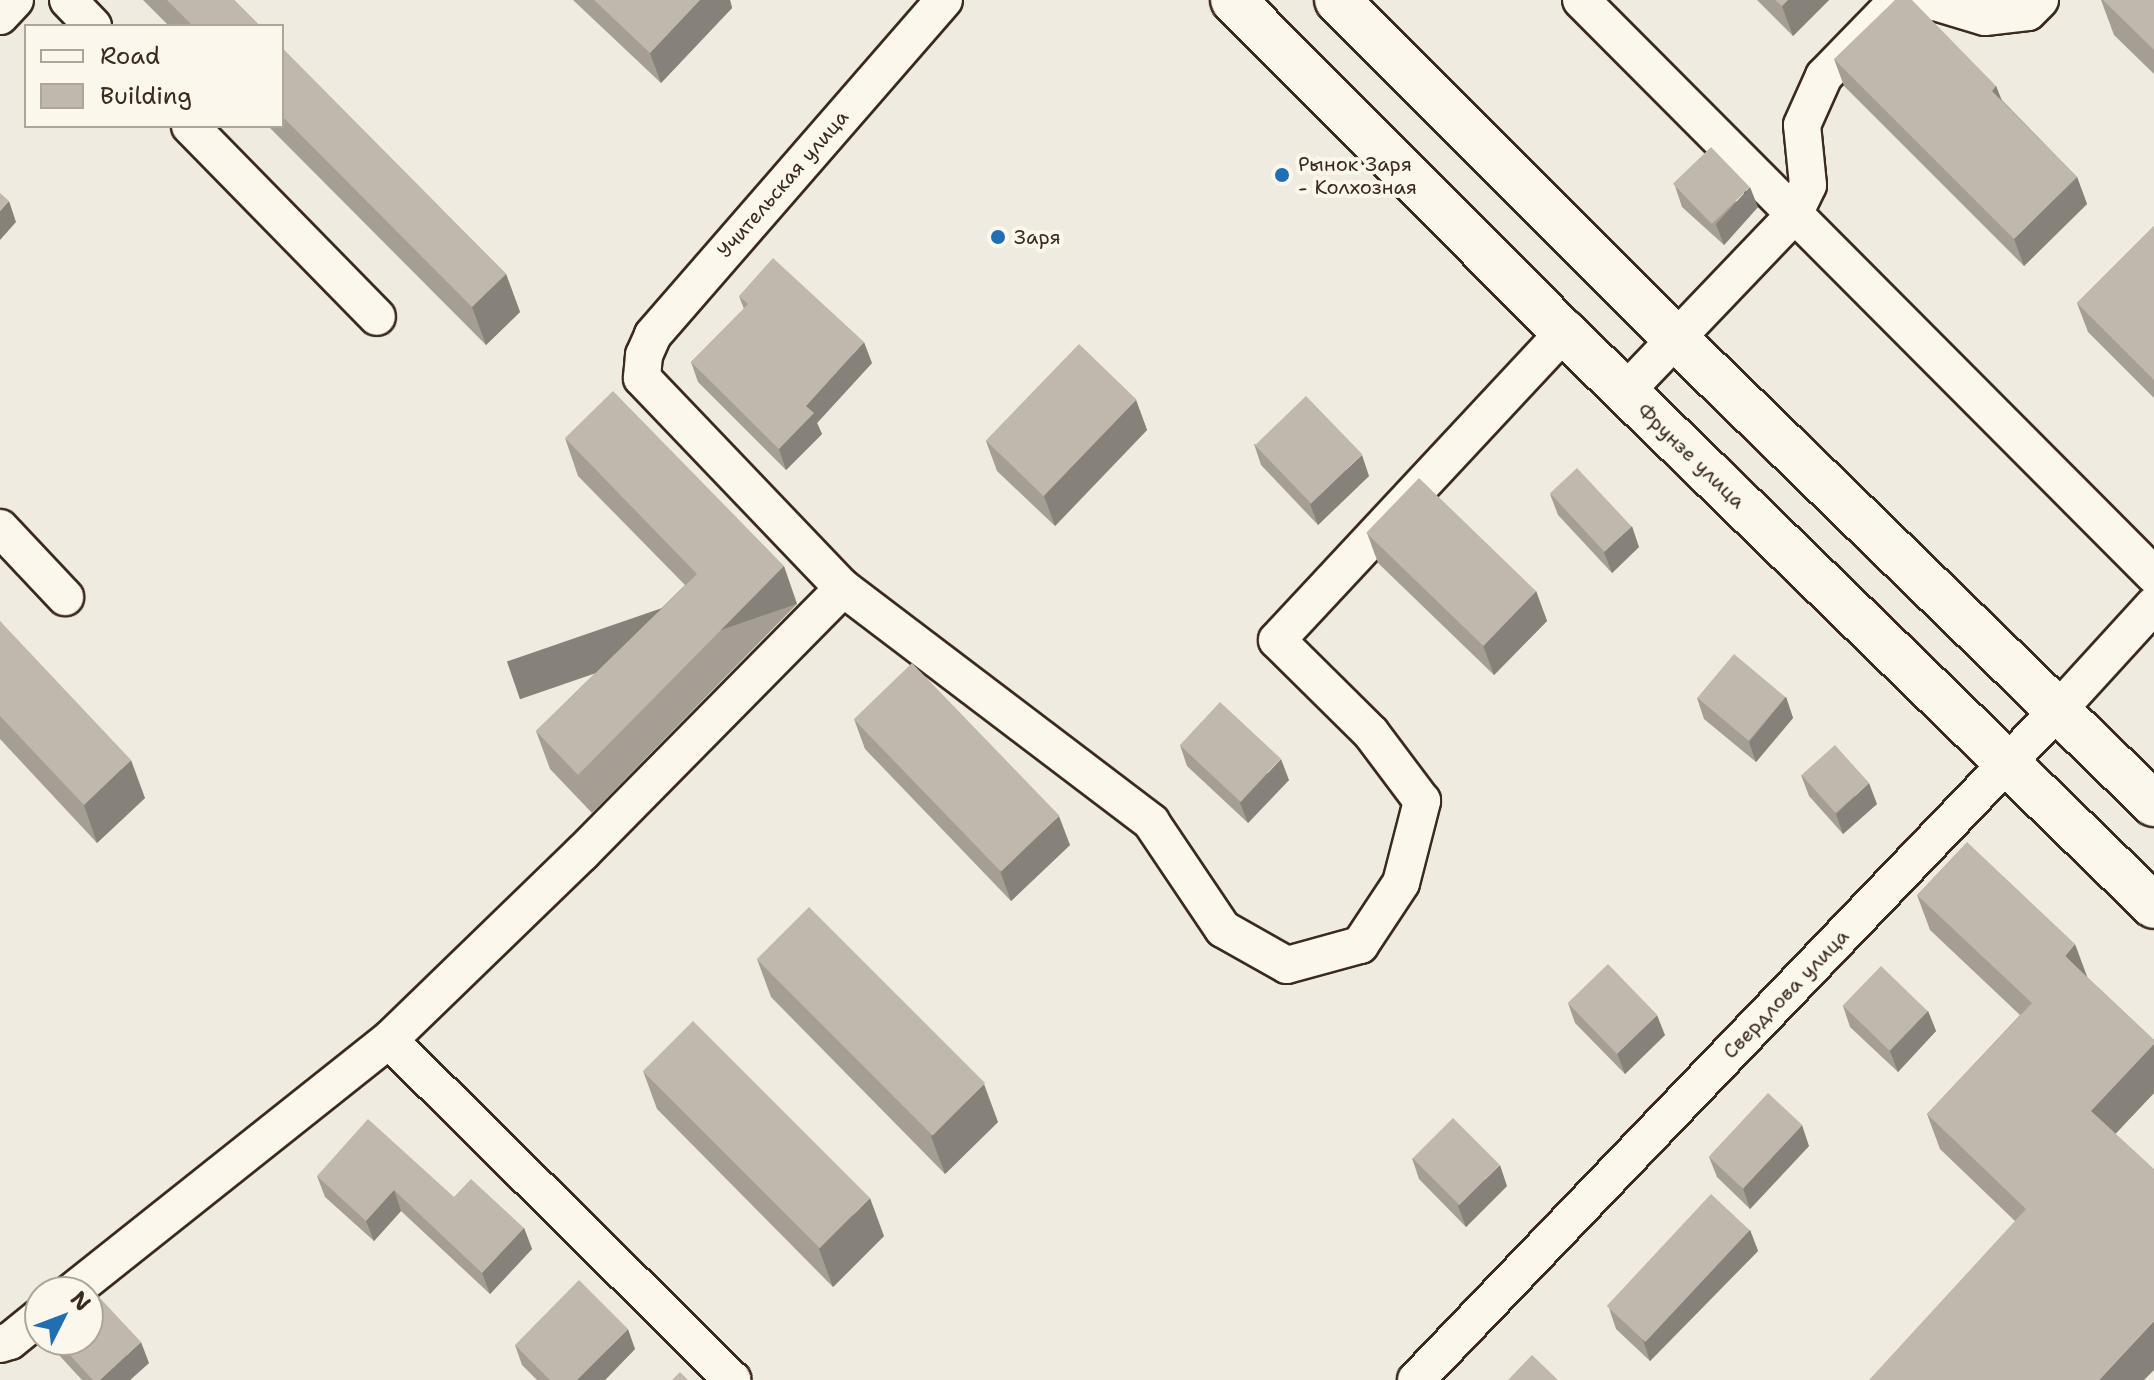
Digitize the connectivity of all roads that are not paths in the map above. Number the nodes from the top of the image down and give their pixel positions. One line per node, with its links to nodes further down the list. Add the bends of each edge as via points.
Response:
1 (15, 0): 8 (street)
2 (68, 0): 9 (street)
3 (944, 0): 18 (street, Учительская улица, via 653,335 644,355 642,378)
4 (1233, 0): 13 (main road, Фрунзе улица)
5 (1337, 0): 14 (main road)
6 (1581, 0): 11 (street)
7 (2040, 0): 11 (street, via 2028,12 1985,17 1935,2 1894,4 1824,76 1802,125 1808,185)
8 (0, 16)
9 (91, 24)
10 (192, 128): 12 (street)
11 (1793, 216): 14 (street); 17 (street)
12 (377, 317)
13 (1564, 332): 15 (main road, Фрунзе улица); 18 (street, via 1277,640 1371,733 1422,801 1401,883 1360,945 1287,965 1223,929 1151,822)
14 (1676, 339): 15 (street); 21 (main road)
15 (1625, 392): 22 (main road, Фрунзе улица)
16 (0, 528): 19 (street)
17 (2154, 575)
18 (843, 588): 25 (street)
19 (65, 597)
20 (2154, 605): 21 (street, Свердлова улица)
21 (2058, 710): 22 (street, Свердлова улица); 23 (main road)
22 (2007, 763): 24 (main road, Фрунзе улица); 30 (street, Свердлова улица)
23 (2154, 804)
24 (2154, 906)
25 (389, 1040): 26 (street); 29 (street)
26 (92, 1276)
27 (24, 1330): 28 (street)
28 (0, 1344)
29 (732, 1380)
30 (1416, 1380)

